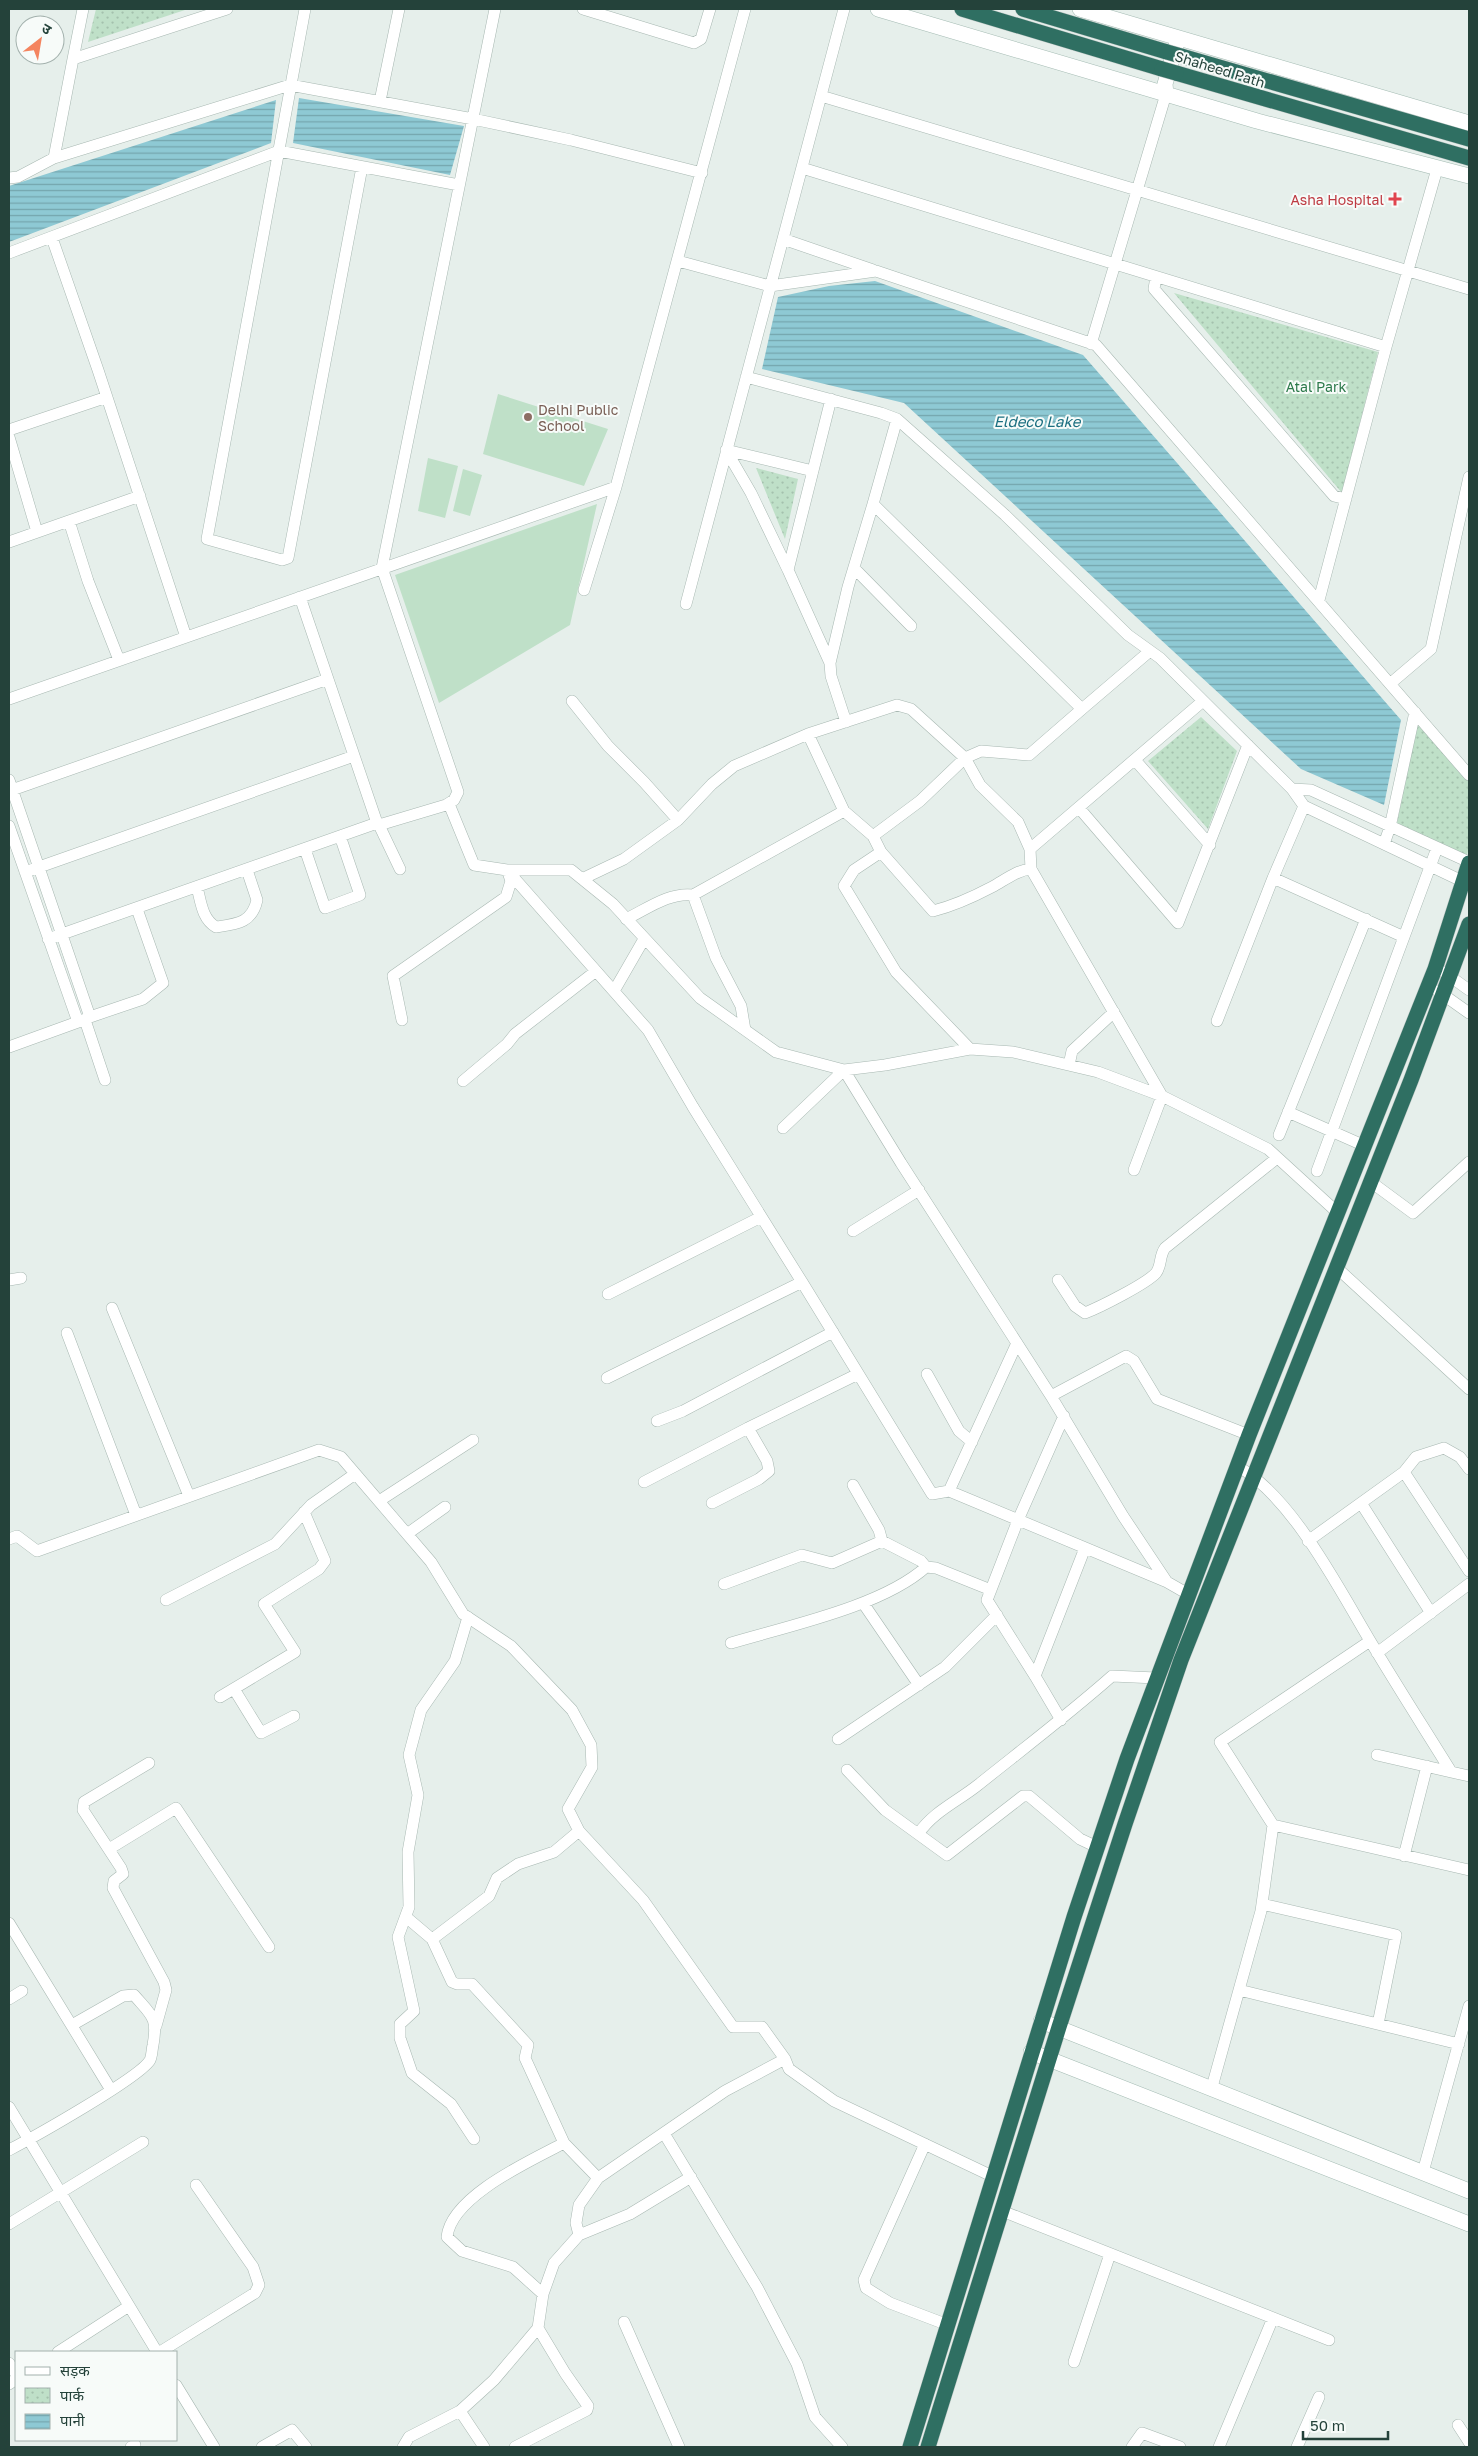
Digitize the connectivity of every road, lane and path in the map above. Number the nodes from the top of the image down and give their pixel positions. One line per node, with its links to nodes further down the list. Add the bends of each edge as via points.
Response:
1 (83, 9): 16 (street)
2 (227, 9): 16 (street)
3 (305, 9): 17 (street)
4 (399, 9): 20 (street)
5 (495, 9): 21 (street)
6 (583, 9): 7 (street, via 694,43 701,39)
7 (710, 9)
8 (745, 9): 30 (street)
9 (844, 9): 19 (street)
10 (878, 9): 18 (street)
11 (962, 9): 26 (highway, Shaheed Path)
12 (1023, 9): 23 (highway, Shaheed Path)
13 (1080, 9): 14 (street)
14 (1106, 12): 15 (street)
15 (1178, 38): 18 (street, via 1165,84); 22 (street)
16 (73, 59): 25 (street)
17 (290, 85): 20 (street); 24 (street); 25 (street)
18 (1166, 94): 29 (street, via 1257,122); 34 (street)
19 (821, 96): 28 (street); 34 (street)
20 (380, 101): 21 (street)
21 (473, 118): 30 (street); 33 (street)
22 (1469, 123)
23 (1469, 139)
24 (279, 151): 27 (street); 27 (street, via 207,539 282,560 288,558); 35 (street)
25 (54, 158): 32 (street, via 18,177)
26 (1469, 158)
27 (362, 167): 33 (street)
28 (802, 168): 36 (street); 39 (street)
29 (1436, 169): 31 (street); 41 (street)
30 (702, 173): 38 (street)
31 (1469, 176)
32 (9, 178)
33 (459, 185): 63 (street)
34 (1137, 190): 39 (street); 41 (street)
35 (52, 238): 37 (street); 48 (street)
36 (782, 239): 40 (street); 43 (street)
37 (9, 253)
38 (678, 261): 43 (street); 56 (street)
39 (1115, 264): 42 (street); 45 (street)
40 (876, 271): 43 (street); 45 (street)
41 (1407, 271): 44 (street); 46 (street)
42 (1156, 277): 46 (street); 58 (street, via 1154,289 1334,496)
43 (770, 286): 47 (street)
44 (1469, 290)
45 (1091, 344): 68 (street, via 1096,345)
46 (1386, 347): 58 (street)
47 (746, 377): 49 (street); 53 (street)
48 (107, 398): 51 (street); 57 (street)
49 (831, 400): 50 (street); 54 (street)
50 (897, 419): 59 (street); 72 (street)
51 (9, 430)
52 (9, 437): 61 (street)
53 (726, 450): 54 (street); 65 (street); 69 (street)
54 (813, 471): 65 (street)
55 (1469, 477): 76 (street, via 1431,649)
56 (616, 487): 63 (street); 66 (street)
57 (140, 496): 60 (street); 71 (street)
58 (1346, 499): 68 (street)
59 (873, 504): 64 (street); 80 (street)
60 (69, 521): 61 (street); 73 (street)
61 (37, 532): 62 (street)
62 (9, 542)
63 (382, 568): 67 (street); 91 (street, via 458,792)
64 (854, 568): 70 (street); 74 (street)
65 (788, 570): 74 (street)
66 (584, 590)
67 (300, 597): 71 (street); 75 (street)
68 (1319, 600): 76 (street)
69 (686, 604)
70 (911, 626)
71 (186, 637): 73 (street)
72 (1150, 651): 79 (street); 80 (street)
73 (119, 660): 77 (street)
74 (830, 663): 82 (street)
75 (328, 679): 85 (street); 89 (street)
76 (1391, 683): 81 (street)
77 (9, 698)
78 (572, 701): 95 (street, via 608,746)
79 (1203, 701): 84 (street); 87 (street)
80 (1082, 709): 86 (street, via 1029,754 981,751)
81 (1415, 712): 88 (street); 98 (street)
82 (846, 722): 83 (street); 86 (street, via 897,705 911,709)
83 (808, 734): 94 (street); 95 (street, via 734,766)
84 (1248, 745): 90 (street); 101 (street)
85 (354, 756): 96 (street); 109 (street)
86 (965, 758): 100 (street, via 920,801); 105 (street, via 980,785 1018,822)
87 (1135, 760): 93 (street); 101 (street)
88 (1469, 775)
89 (10, 787): 109 (street)
90 (1292, 789): 92 (street); 98 (street, via 1311,790)
91 (448, 804): 96 (street); 113 (street, via 474,865)
92 (1304, 806): 102 (street); 115 (street)
93 (1079, 808): 101 (street, via 1178,923); 105 (street)
94 (844, 811): 100 (street); 119 (street)
95 (678, 820): 116 (street, via 624,859)
96 (378, 824): 99 (street); 110 (street)
97 (9, 826): 114 (street)
98 (1390, 827): 102 (street); 103 (street)
99 (340, 836): 104 (street); 104 (street, via 360,895 325,908)
100 (873, 836): 106 (street)
101 (1210, 844)
102 (1384, 844): 108 (street)
103 (1437, 848): 107 (street); 108 (street)
104 (305, 849): 112 (street)
105 (1030, 849): 111 (street)
106 (881, 852): 111 (street, via 933,911 947,908 1022,870); 142 (street, via 854,870 844,886 896,972)
107 (1469, 863): 117 (highway)
108 (1430, 866): 117 (street); 125 (street)
109 (39, 869): 114 (street); 124 (street)
110 (400, 869)
111 (1031, 869): 135 (street)
112 (247, 870): 118 (street); 118 (street, via 257,900 250,917 241,922 216,927 211,924 206,919)
113 (507, 870): 116 (street, via 571,870); 129 (street); 138 (street, via 511,881 506,897 393,976)
114 (25, 872): 126 (street)
115 (1273, 878): 122 (street); 139 (street)
116 (582, 879): 121 (street)
117 (1464, 882): 128 (highway)
118 (197, 887): 120 (street)
119 (693, 895): 121 (street, via 670,897); 140 (street, via 716,958 741,1006)
120 (137, 909): 124 (street); 137 (street, via 163,983 143,999)
121 (626, 919): 127 (street)
122 (1366, 919): 125 (street); 148 (street)
123 (1469, 924): 130 (highway)
124 (61, 936): 126 (street); 137 (street)
125 (1404, 937): 150 (street)
126 (48, 939): 137 (street)
127 (644, 939): 133 (street); 140 (street, via 700,998)
128 (1436, 966): 130 (street); 131 (highway)
129 (596, 971): 133 (street); 146 (street, via 515,1034)
130 (1451, 977): 132 (street); 134 (highway)
131 (1429, 986): 134 (street); 152 (highway)
132 (1469, 990)
133 (614, 991): 160 (street, via 648,1030)
134 (1444, 995): 136 (street); 157 (highway)
135 (1114, 1012): 143 (street, via 1072,1051); 147 (street)
136 (1469, 1013)
137 (85, 1020): 141 (street); 145 (street)
138 (402, 1020)
139 (1217, 1021)
140 (745, 1030): 144 (street, via 776,1052)
141 (9, 1047)
142 (970, 1049): 143 (street, via 1012,1052); 144 (street, via 885,1066)
143 (1069, 1065): 147 (street, via 1098,1072)
144 (844, 1070): 149 (street); 158 (street)
145 (106, 1080)
146 (463, 1081)
147 (1162, 1096): 153 (street, via 1268,1149); 155 (street)
148 (1288, 1112): 150 (street); 151 (street)
149 (783, 1128)
150 (1333, 1132): 152 (street); 156 (street)
151 (1279, 1135)
152 (1365, 1146): 159 (highway)
153 (1277, 1158): 159 (street); 165 (street, via 1165,1248 1159,1268 1148,1279 1084,1313 1075,1306)
154 (1469, 1162): 157 (street, via 1413,1213)
155 (1134, 1170)
156 (1317, 1171)
157 (1371, 1182): 162 (highway)
158 (919, 1190): 161 (street); 171 (street)
159 (1338, 1212): 180 (highway)
160 (761, 1216): 166 (street); 167 (street)
161 (853, 1231)
162 (1337, 1268): 175 (street); 187 (highway)
163 (21, 1278): 164 (street)
164 (9, 1280)
165 (1058, 1280)
166 (802, 1282): 169 (street); 174 (street)
167 (608, 1294)
168 (112, 1308): 191 (street)
169 (832, 1332): 172 (street); 178 (street, via 683,1411)
170 (67, 1333): 197 (street)
171 (1018, 1343): 176 (street); 182 (street)
172 (858, 1374): 179 (street); 190 (street, via 932,1494)
173 (927, 1374): 182 (street, via 959,1431)
174 (607, 1378)
175 (1469, 1388)
176 (1052, 1396): 177 (street); 180 (street, via 1126,1356 1134,1361 1157,1399)
177 (1064, 1416): 198 (street); 206 (street, via 1123,1516)
178 (657, 1421)
179 (748, 1428): 188 (street); 193 (street, via 767,1461 769,1471)
180 (1249, 1435): 183 (highway)
181 (473, 1440): 192 (street)
182 (972, 1442): 190 (street)
183 (1237, 1466): 187 (street); 210 (highway)
184 (1469, 1469): 185 (street, via 1460,1457 1444,1448 1416,1457)
185 (1404, 1472): 194 (street); 205 (street)
186 (355, 1474): 191 (street, via 341,1457 319,1450); 192 (street); 196 (street)
187 (1254, 1476): 202 (street, via 1279,1501); 253 (highway, via 1182,1660)
188 (644, 1482)
189 (853, 1486): 201 (street)
190 (949, 1492): 198 (street)
191 (190, 1496): 197 (street)
192 (379, 1501): 199 (street)
193 (712, 1503)
194 (1361, 1503): 202 (street); 213 (street)
195 (444, 1507): 199 (street)
196 (304, 1512): 211 (street, via 274,1544); 222 (street, via 325,1561 319,1569 264,1604 295,1652)
197 (136, 1515): 200 (street, via 37,1551 17,1536)
198 (1018, 1520): 203 (street); 209 (street)
199 (407, 1534): 215 (street, via 431,1562)
200 (9, 1539)
201 (882, 1541): 204 (street, via 921,1561); 207 (street, via 832,1563 802,1555)
202 (1308, 1541): 216 (street)
203 (1085, 1548): 206 (street); 219 (street)
204 (926, 1568): 209 (street, via 936,1568); 212 (street, via 917,1576)
205 (1469, 1570)
206 (1167, 1582): 210 (street)
207 (724, 1584)
208 (1469, 1584): 213 (street)
209 (991, 1590): 214 (street, via 987,1600)
210 (1188, 1594): 220 (highway)
211 (166, 1600)
212 (863, 1603): 217 (street); 221 (street)
213 (1430, 1613): 218 (street)
214 (997, 1615): 219 (street); 221 (street, via 946,1667)
215 (468, 1617): 234 (street, via 511,1646 572,1710 591,1744 592,1768 568,1810); 241 (street, via 455,1661 421,1710 409,1755 418,1795 408,1852 409,1907)
216 (1370, 1641): 218 (street); 233 (street, via 1220,1742)
217 (731, 1643)
218 (1377, 1653): 231 (street)
219 (1034, 1676): 225 (street)
220 (1156, 1678): 225 (street, via 1112,1676); 236 (highway)
221 (919, 1685): 226 (street)
222 (234, 1689): 223 (street); 224 (street, via 261,1733)
223 (220, 1697)
224 (294, 1716)
225 (1061, 1720): 235 (street, via 952,1805 929,1818)
226 (838, 1739)
227 (1377, 1755): 229 (street)
228 (149, 1764): 237 (street, via 82,1806)
229 (1427, 1766): 231 (street); 238 (street)
230 (847, 1770): 235 (street, via 885,1810)
231 (1450, 1770): 232 (street)
232 (1469, 1776)
233 (1272, 1825): 238 (street); 240 (street)
234 (579, 1831): 243 (street, via 554,1852 518,1864 497,1878 489,1896); 257 (street, via 643,1900 733,2027 762,2027)
235 (919, 1833): 236 (street, via 947,1855 1023,1796 1030,1796 1080,1840)
236 (1097, 1847): 249 (highway)
237 (109, 1849): 244 (street, via 176,1808); 252 (street, via 123,1874 114,1881 113,1888 166,1990)
238 (1404, 1856): 239 (street)
239 (1469, 1870)
240 (1262, 1904): 245 (street); 250 (street, via 1396,1935)
241 (406, 1916): 262 (street, via 398,1938 414,2011 400,2024 400,2038 412,2073 451,2104); 265 (street, via 432,1939 452,1982 472,1984 528,2045 525,2058)
242 (9, 1923): 251 (street)
243 (435, 1937)
244 (269, 1946)
245 (1239, 1990): 250 (street); 258 (street)
246 (22, 1991): 247 (street)
247 (9, 1999)
248 (1469, 2006): 254 (street)
249 (1041, 2021): 253 (street); 255 (highway)
250 (1378, 2024): 254 (street)
251 (72, 2025): 252 (street, via 123,1996 134,1995); 259 (street)
252 (156, 2026): 259 (street, via 150,2060 142,2070)
253 (1059, 2027): 256 (highway); 258 (street)
254 (1459, 2044): 268 (street)
255 (1031, 2052): 256 (street); 270 (highway)
256 (1050, 2058): 275 (highway); 277 (street)
257 (785, 2059): 261 (street, via 725,2091); 266 (street, via 789,2069 834,2102)
258 (1212, 2087): 268 (street)
259 (111, 2090): 263 (street)
260 (9, 2107): 263 (street)
261 (665, 2135): 269 (street); 271 (street)
262 (474, 2139)
263 (28, 2140): 267 (street); 274 (street)
264 (143, 2142): 274 (street)
265 (564, 2143): 271 (street); 280 (street, via 502,2175 466,2203 447,2237 462,2251 513,2266)
266 (925, 2144): 270 (street); 284 (street, via 864,2280 866,2288 890,2303)
267 (9, 2150)
268 (1423, 2172): 273 (street)
269 (691, 2176): 278 (street, via 630,2214); 303 (street, via 757,2287 797,2364 815,2416)
270 (994, 2177): 284 (highway)
271 (598, 2178): 278 (street, via 579,2205 576,2223)
272 (196, 2185): 289 (street, via 253,2267 259,2285 255,2293)
273 (1469, 2191)
274 (61, 2194): 276 (street); 281 (street)
275 (1002, 2211): 279 (street); 305 (highway)
276 (9, 2224)
277 (1469, 2224)
278 (580, 2235): 280 (street, via 554,2263)
279 (1110, 2254): 282 (street); 290 (street)
280 (543, 2294): 285 (street)
281 (129, 2306): 287 (street); 288 (street)
282 (1273, 2318): 286 (street); 308 (street)
283 (624, 2322): 302 (street)
284 (948, 2325): 304 (highway)
285 (538, 2328): 293 (street, via 494,2380); 301 (street, via 588,2406 587,2410)
286 (1328, 2340)
287 (60, 2351)
288 (158, 2351)
289 (161, 2351)
290 (1074, 2362)
291 (178, 2388): 296 (street)
292 (1319, 2397): 309 (street)
293 (460, 2410): 299 (street, via 409,2437); 300 (street)
294 (1458, 2425): 295 (street)
295 (1469, 2442)
296 (214, 2447)
297 (262, 2447): 298 (street, via 292,2430)
298 (306, 2447)
299 (403, 2447)
300 (484, 2447)
301 (516, 2447)
302 (679, 2447)
303 (842, 2447)
304 (910, 2447)
305 (928, 2447)
306 (1132, 2447): 307 (street, via 1142,2433)
307 (1180, 2447)
308 (1219, 2447)
309 (1297, 2447)

